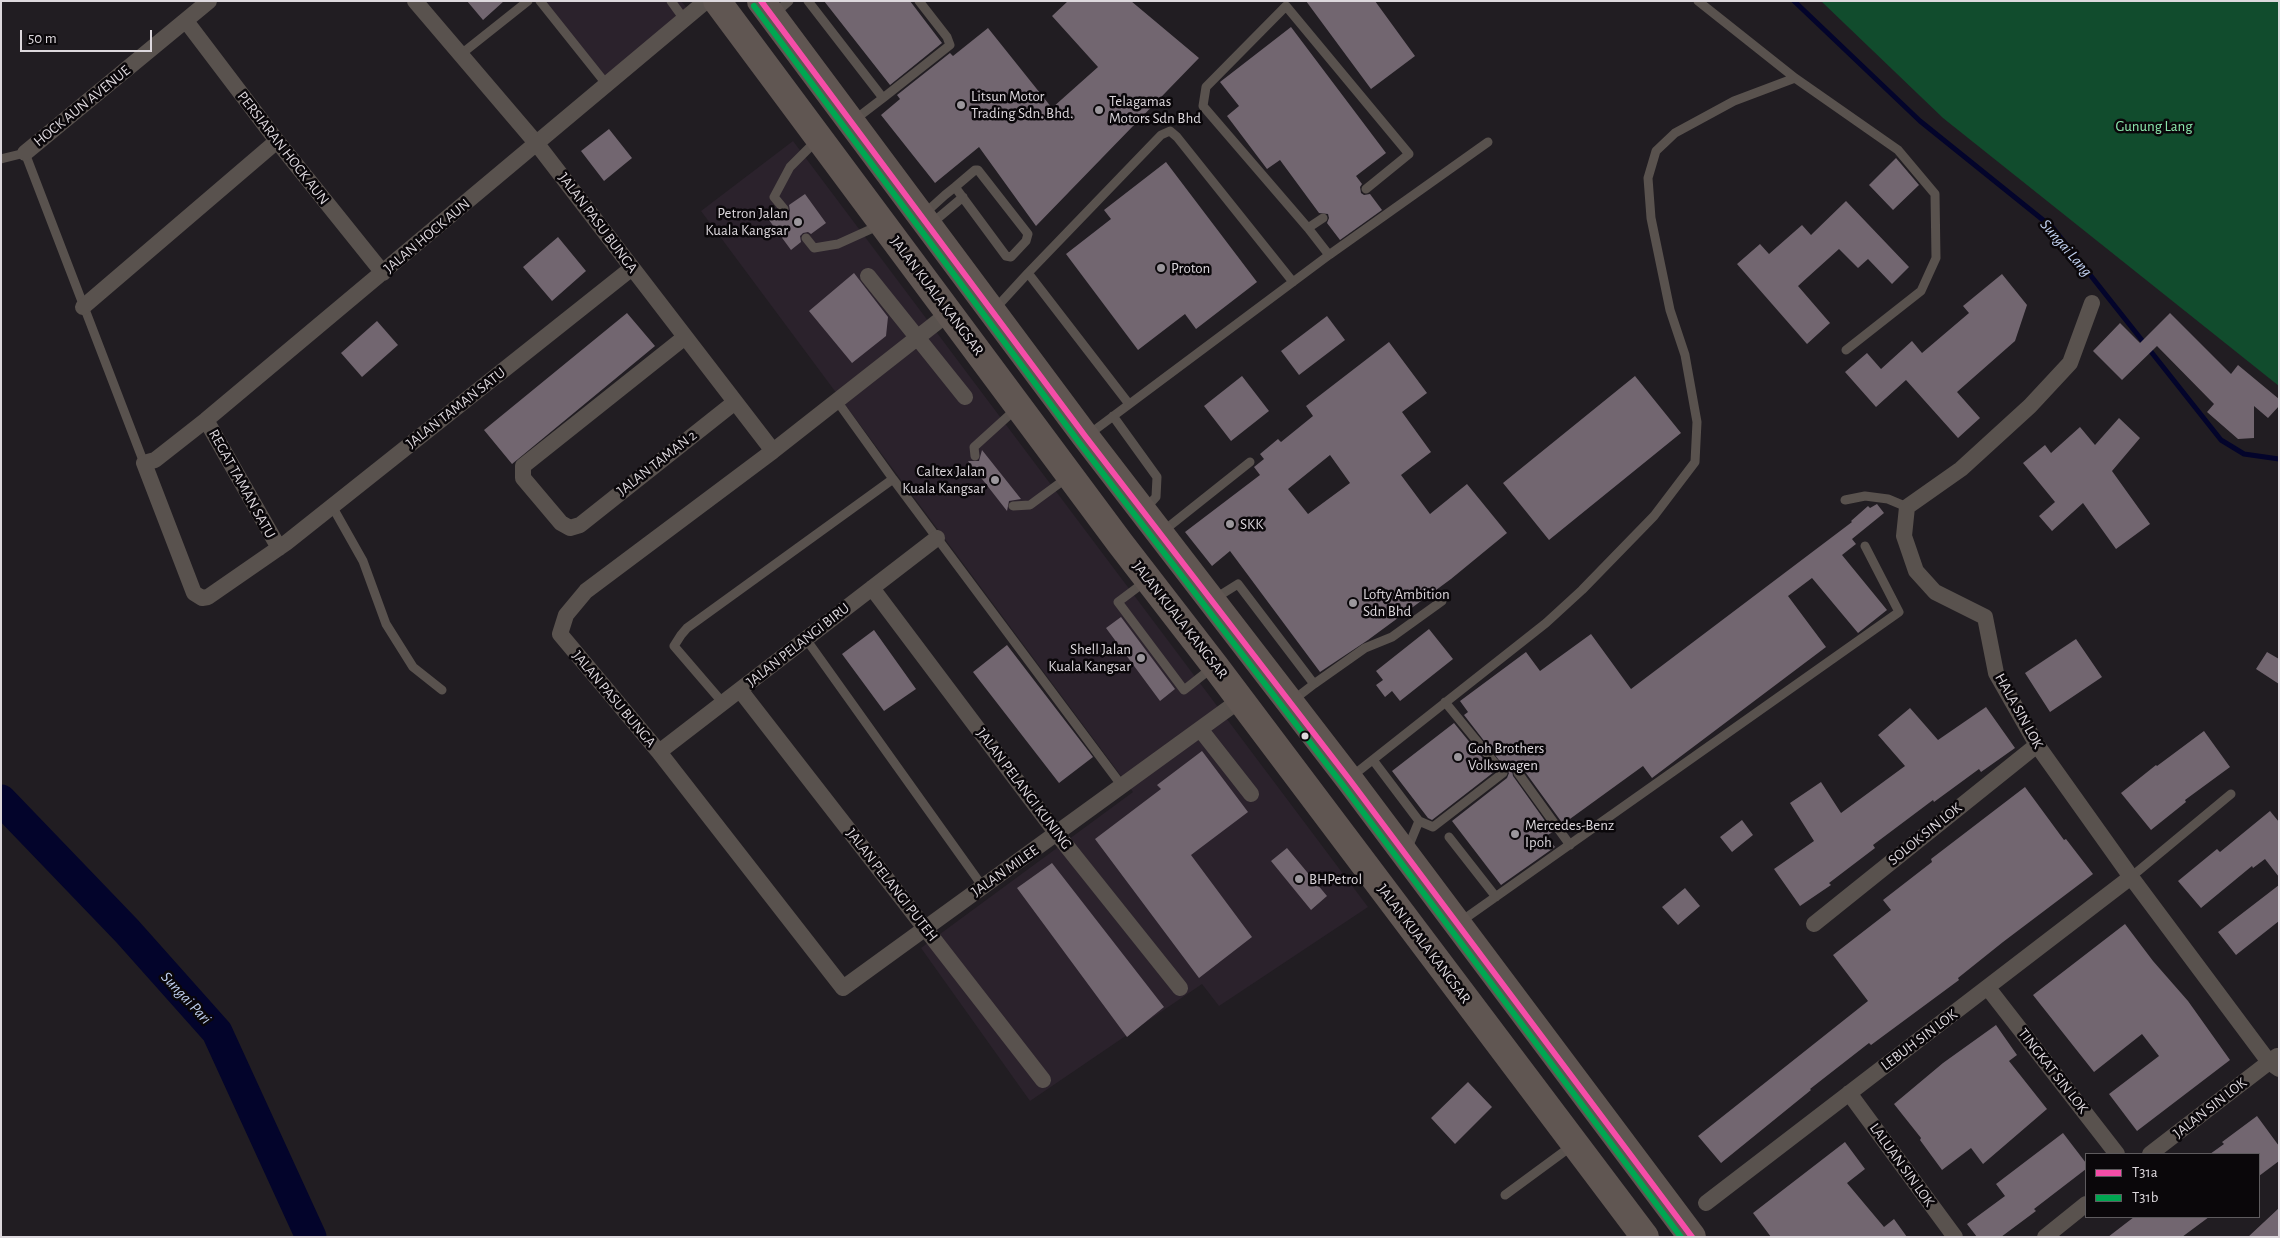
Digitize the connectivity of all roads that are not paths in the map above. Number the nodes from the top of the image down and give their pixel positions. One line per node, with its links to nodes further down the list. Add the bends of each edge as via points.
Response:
1 (209, 1): 14 (street, HOCK AUN AVENUE)
2 (415, 1): 15 (street, JALAN PASU BUNGA)
3 (528, 1): 15 (lane)
4 (540, 1): 17 (lane)
5 (671, 1): 13 (lane)
6 (706, 1): 13 (street, JALAN HOCK AUN)
7 (717, 1): 20 (highway, JALAN KUALA KANGSAR)
8 (808, 1): 18 (lane)
9 (919, 1): 18 (lane, via 947,36 950,45)
10 (1698, 1): 16 (lane)
11 (1288, 3): 27 (lane, via 1409,154); 33 (lane, via 1206,87 1203,106)
12 (774, 6): 19 (highway)
13 (684, 19): 17 (street, JALAN HOCK AUN)
14 (186, 22): 21 (street, PERSIARAN HOCK AUN); 24 (street, HOCK AUN AVENUE)
15 (460, 55): 23 (street, JALAN PASU BUNGA)
16 (1794, 78): 47 (lane, via 1898,150 1935,194 1936,258 1921,291); 81 (lane, via 1734,101 1675,133 1656,151 1648,178 1653,226 1670,310 1685,355 1697,422 1695,462 1654,516 1582,590 1546,623)
17 (607, 85): 23 (street, JALAN HOCK AUN)
18 (883, 98): 19 (lane)
19 (852, 122): 31 (highway)
20 (819, 138): 29 (lane, via 790,167 774,197); 32 (highway, JALAN KUALA KANGSAR)
21 (277, 142): 37 (street, PERSIARAN HOCK AUN); 42 (street)
22 (1488, 142): 35 (lane)
23 (537, 144): 36 (street, JALAN PASU BUNGA); 37 (street, JALAN HOCK AUN)
24 (25, 153): 25 (lane); 42 (lane)
25 (1, 159)
26 (955, 187): 28 (lane); 28 (lane, via 975,170 980,172 1028,234 1026,241 1011,257 1006,256); 31 (lane)
27 (1366, 188)
28 (963, 197): 31 (lane)
29 (784, 209)
30 (1323, 218): 33 (lane)
31 (925, 221): 44 (highway)
32 (883, 224): 34 (lane, via 838,244 814,248); 43 (highway, JALAN KUALA KANGSAR)
33 (1308, 228): 35 (lane)
34 (806, 238)
35 (1329, 255): 40 (lane)
36 (632, 268): 45 (street, JALAN PASU BUNGA); 63 (street, JALAN TAMAN SATU)
37 (383, 273): 54 (street, JALAN HOCK AUN)
38 (1028, 273): 40 (lane, via 1161,135 1170,131); 44 (lane); 51 (lane)
39 (868, 276): 46 (street)
40 (1293, 282): 51 (lane)
41 (2092, 303): 65 (street, via 2070,363 2030,406 1961,469)
42 (83, 307): 59 (lane)
43 (950, 312): 46 (street, JALAN PASU BUNGA); 52 (highway, JALAN KUALA KANGSAR)
44 (992, 312): 55 (highway)
45 (685, 337): 50 (street, JALAN PASU BUNGA); 50 (street, JALAN TAMAN 2, via 523,466 523,478 562,524 570,528 580,525)
46 (918, 337): 48 (street); 49 (street, JALAN PASU BUNGA)
47 (1846, 350)
48 (965, 397)
49 (837, 401): 56 (street, JALAN PASU BUNGA); 61 (lane)
50 (735, 402): 56 (street, JALAN PASU BUNGA)
51 (1130, 404): 53 (lane)
52 (1019, 406): 57 (lane, via 974,447); 60 (highway, JALAN KUALA KANGSAR)
53 (1113, 416): 55 (lane); 66 (lane, via 1158,477 1156,496)
54 (206, 420): 59 (street, JALAN HOCK AUN, via 155,460); 70 (street, REGAT TAMAN SATU)
55 (1085, 436): 66 (highway)
56 (772, 451): 86 (street, JALAN PASU BUNGA, via 586,591 566,615 560,634)
57 (975, 456)
58 (1250, 462): 67 (lane)
59 (144, 463): 70 (street, JALAN TAMAN SATU, via 194,593 202,598 208,597)
60 (1070, 475): 64 (lane, via 1030,505); 71 (highway, JALAN KUALA KANGSAR)
61 (893, 478): 68 (lane); 82 (lane, via 681,635 674,646)
62 (1845, 500): 65 (lane, via 1865,496 1888,499)
63 (332, 506): 70 (street, JALAN TAMAN SATU); 78 (lane, via 363,561 386,624 412,667)
64 (1013, 506)
65 (1907, 507): 85 (street, HALA SIN LOK, via 1904,536 1916,571 1935,592 1985,617 1996,673)
66 (1143, 511): 67 (highway)
67 (1160, 534): 73 (highway)
68 (937, 538): 72 (street, JALAN PELANGI BIRU); 90 (lane)
69 (1865, 546): 96 (lane, via 1898,612)
70 (279, 548)
71 (1149, 579): 76 (highway, JALAN KUALA KANGSAR); 76 (lane, via 1118,602 1184,690)
72 (872, 588): 75 (street, JALAN PELANGI BIRU); 94 (street, JALAN PELANGI KUNING)
73 (1212, 601): 77 (lane, via 1238,584); 83 (highway)
74 (1442, 601): 77 (lane, via 1392,637 1364,648)
75 (806, 639): 79 (street, JALAN PELANGI BIRU); 99 (lane)
76 (1215, 666): 80 (highway, JALAN KUALA KANGSAR)
77 (1314, 684): 83 (lane)
78 (442, 690)
79 (740, 690): 82 (street, JALAN PELANGI BIRU); 103 (street, JALAN PELANGI PUTEH)
80 (1240, 700): 84 (street, JALAN MILEE); 110 (highway, JALAN KUALA KANGSAR)
81 (1445, 702): 87 (lane); 93 (lane, via 1503,774 1433,827)
82 (723, 703): 86 (street, JALAN PELANGI BIRU)
83 (1290, 703): 89 (highway)
84 (1200, 730): 90 (street, JALAN MILEE); 91 (street)
85 (2037, 746): 98 (street, HALA SIN LOK); 102 (street, SOLOK SIN LOK)
86 (659, 752): 104 (street, JALAN PASU BUNGA)
87 (1373, 760): 89 (lane); 93 (lane)
88 (1518, 774): 96 (lane)
89 (1349, 779): 97 (highway)
90 (1122, 786): 94 (street, JALAN MILEE)
91 (1251, 794)
92 (2231, 794): 98 (lane)
93 (1419, 821): 97 (lane)
94 (1057, 834): 99 (street, JALAN MILEE); 105 (street, JALAN PELANGI KUNING)
95 (1450, 837): 100 (lane)
96 (1570, 845): 100 (lane)
97 (1405, 854): 101 (highway)
98 (2131, 877): 106 (street, LEBUH SIN LOK); 107 (street, HALA SIN LOK)
99 (983, 887): 103 (street, JALAN MILEE)
100 (1496, 897): 101 (lane)
101 (1458, 924): 113 (highway)
102 (1814, 924)
103 (926, 928): 104 (street, JALAN MILEE); 108 (street, JALAN PELANGI PUTEH)
104 (843, 988)
105 (1180, 988)
106 (1988, 988): 109 (street, LEBUH SIN LOK); 111 (street, TINGKAT SIN LOK)
107 (2275, 1062): 112 (street, JALAN SIN LOK)
108 (1043, 1080)
109 (1849, 1093): 115 (street, LEBUH SIN LOK); 120 (street, LALUAN SIN LOK)
110 (1575, 1144): 114 (lane); 117 (highway, JALAN KUALA KANGSAR)
111 (2116, 1153)
112 (2151, 1153)
113 (1632, 1158): 118 (highway, via 1633,1171 1642,1188); 119 (highway)
114 (1505, 1195)
115 (1706, 1203)
116 (2085, 1205): 121 (street)
117 (1645, 1237)
118 (1676, 1237)
119 (1692, 1237)
120 (1955, 1237)
121 (2045, 1237)

